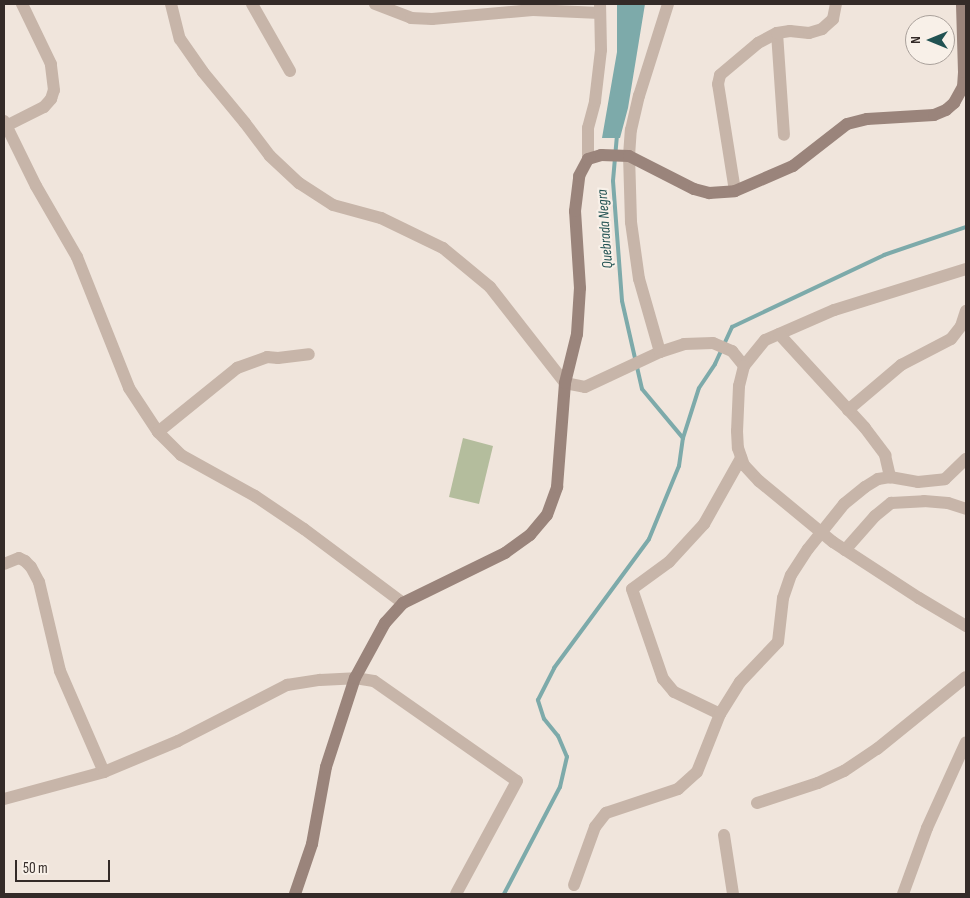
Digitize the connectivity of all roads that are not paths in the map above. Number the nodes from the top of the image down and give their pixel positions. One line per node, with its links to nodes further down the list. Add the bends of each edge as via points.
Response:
1 (22, 4): 12 (street, via 51,64 54,90 44,107)
2 (171, 4): 23 (street, via 180,39 270,156 299,183 333,205 380,218 451,254 490,288)
3 (252, 4): 11 (street)
4 (375, 4): 8 (street, via 411,18 432,19)
5 (668, 4): 14 (street, via 638,96)
6 (836, 4): 10 (street, via 833,20 822,30)
7 (962, 4): 16 (main road, via 963,87 946,110 934,115 867,119 846,124 793,166)
8 (533, 7): 9 (street)
9 (600, 8): 15 (street, via 601,50 588,128)
10 (776, 33): 13 (street); 16 (street, via 758,43 720,76 718,84)
11 (290, 71)
12 (5, 123): 25 (street, via 76,257 129,388)
13 (784, 135)
14 (624, 156): 15 (main road, via 601,155); 16 (main road, via 694,189 709,193); 21 (street, via 638,279)
15 (588, 159): 23 (main road, via 579,176 576,211 580,288 577,334)
16 (734, 192)
17 (966, 269): 19 (street, via 834,310)
18 (966, 311): 24 (street, via 961,326 951,339 901,365)
19 (779, 334): 22 (street, via 765,340); 24 (street)
20 (309, 354): 25 (street, via 267,357 237,368)
21 (654, 354): 22 (street, via 684,344 713,344 732,351); 23 (street, via 585,387)
22 (744, 366): 26 (street, via 739,386 737,431)
23 (565, 383): 33 (main road, via 557,487 547,515 530,535 505,553)
24 (848, 410): 28 (street, via 885,455)
25 (158, 432): 33 (street, via 181,455 255,496)
26 (742, 458): 30 (street, via 744,465 759,481); 37 (street, via 704,524 669,562 632,590 663,679 674,692)
27 (966, 459): 28 (street, via 946,479 918,482)
28 (890, 477): 30 (street, via 878,479 865,487 844,504)
29 (966, 509): 31 (street, via 948,503 924,501 892,503 875,516)
30 (820, 533): 31 (street); 37 (street, via 791,575 783,598 778,642 740,682)
31 (845, 550): 34 (street)
32 (4, 564): 39 (street, via 19,558 26,561 39,582 60,671)
33 (403, 603): 36 (main road, via 384,623)
34 (966, 626)
35 (966, 677): 41 (street, via 844,771 818,783)
36 (355, 678): 39 (street, via 287,685 178,741); 44 (main road, via 326,767 312,844); 45 (street, via 374,681 517,781)
37 (720, 714): 43 (street, via 696,772 678,789 606,813 596,827)
38 (966, 742): 47 (street, via 927,828)
39 (104, 772): 40 (street)
40 (4, 799)
41 (757, 802)
42 (724, 835): 46 (street)
43 (574, 885)
44 (295, 894)
45 (456, 894)
46 (733, 894)
47 (903, 894)

